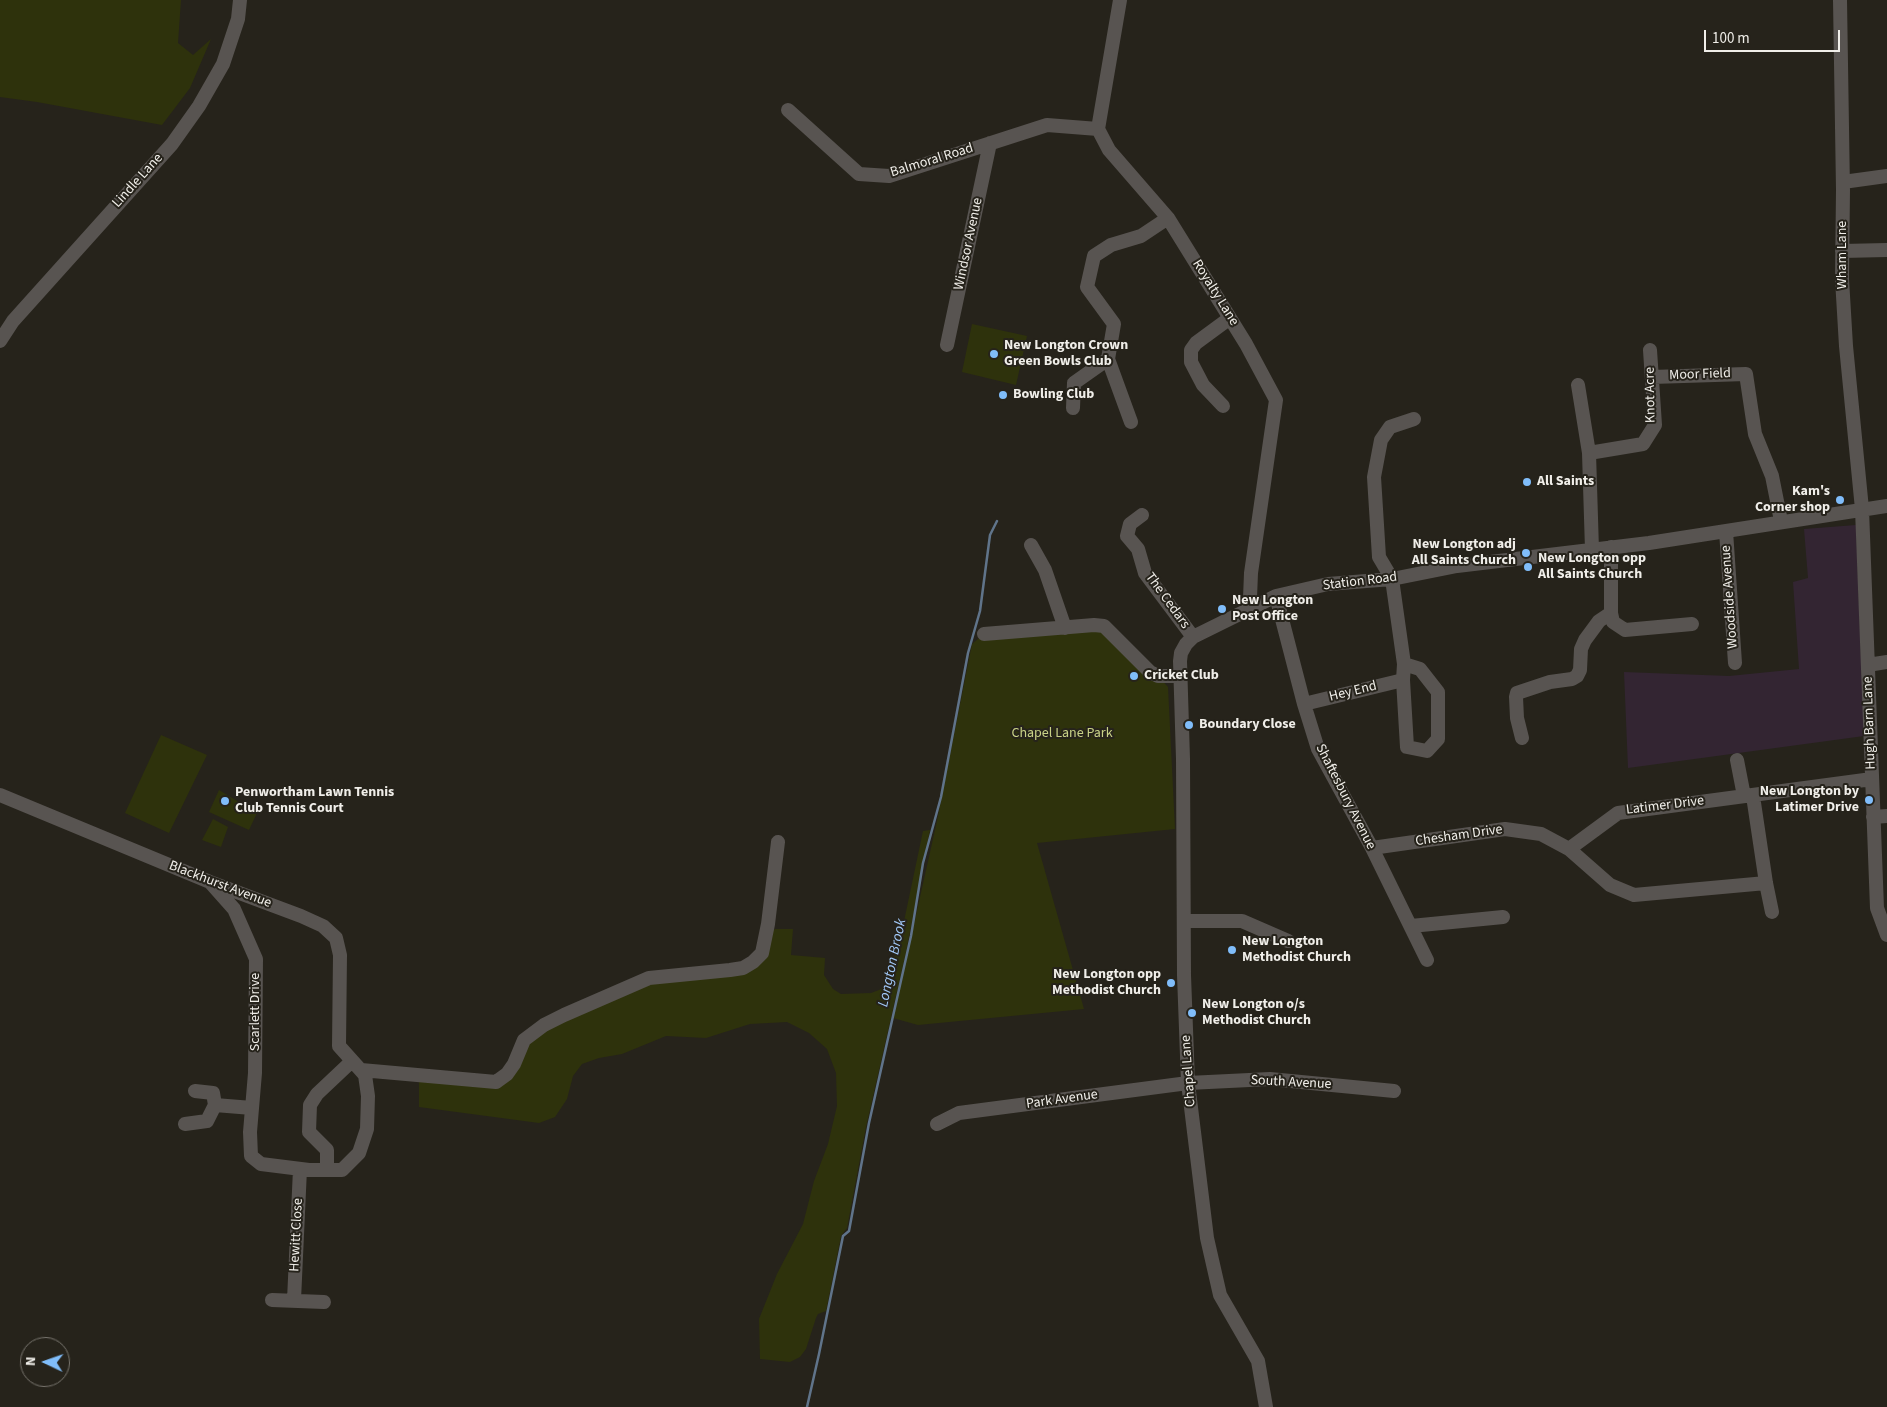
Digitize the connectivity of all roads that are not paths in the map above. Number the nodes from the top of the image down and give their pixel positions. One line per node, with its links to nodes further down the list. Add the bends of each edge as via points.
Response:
1 (240, 0): 13 (street, Lindle Lane, via 238,18 223,64 199,106 172,144 13,321)
2 (1120, 0): 5 (street)
3 (1840, 0): 8 (street, Wham Lane)
4 (788, 110): 6 (street, Balmoral Road, via 859,174 889,176)
5 (1098, 129): 6 (street, Balmoral Road, via 1047,125); 9 (street, Royalty Lane, via 1108,150)
6 (990, 143): 14 (street, Windsor Avenue)
7 (1887, 176): 8 (street)
8 (1843, 182): 11 (street, Wham Lane)
9 (1168, 218): 12 (street, Royalty Lane); 16 (street, via 1141,236 1112,245 1094,256 1087,287 1114,324)
10 (1887, 250): 11 (street)
11 (1842, 251): 25 (street, Wham Lane, via 1846,346)
12 (1230, 318): 19 (street, via 1191,350 1191,362 1203,385); 34 (street, Royalty Lane, via 1276,400 1251,573)
13 (0, 341)
14 (947, 345)
15 (1650, 350): 17 (street, Knot Acre)
16 (1108, 359): 20 (street, via 1074,383); 22 (street)
17 (1652, 377): 23 (street, Knot Acre, via 1655,425 1643,444); 27 (street, Moor Field, via 1746,374 1755,434 1772,476)
18 (1578, 385): 23 (street)
19 (1223, 406)
20 (1073, 408)
21 (1414, 419): 32 (street, via 1390,427 1381,440 1374,477 1379,557)
22 (1131, 422)
23 (1589, 453): 31 (street)
24 (1887, 506): 25 (street, Station Road)
25 (1862, 509): 27 (street, Station Road); 43 (street, Hugh Barn Lane)
26 (1142, 515): 39 (street, The Cedars, via 1130,524 1128,536 1138,549 1145,572)
27 (1781, 521): 28 (street, Station Road)
28 (1726, 531): 30 (street, Station Road); 41 (street, Woodside Avenue)
29 (1032, 545): 37 (street, via 1045,570)
30 (1612, 547): 31 (street, Station Road); 35 (street)
31 (1592, 550): 32 (street, Station Road, via 1457,566)
32 (1392, 579): 33 (street, Station Road, via 1328,584); 42 (street)
33 (1276, 596): 34 (street, Station Road); 46 (street, Shaftesbury Avenue)
34 (1252, 608): 39 (street, Station Road)
35 (1611, 613): 36 (street, via 1613,622 1624,630); 47 (street, via 1585,640 1577,676 1517,693 1517,718)
36 (1692, 624)
37 (1065, 628): 38 (street); 44 (street, via 1104,626 1150,672 1158,676)
38 (984, 634)
39 (1193, 637): 44 (street, Chapel Lane, via 1181,653)
40 (1887, 662): 43 (street)
41 (1735, 663)
42 (1404, 664): 45 (street); 45 (street, via 1420,669 1438,692 1438,739 1427,751 1407,747)
43 (1868, 665): 49 (street, Hugh Barn Lane)
44 (1180, 676): 60 (street, Chapel Lane)
45 (1403, 680): 46 (street, Hey End)
46 (1304, 704): 54 (street, Shaftesbury Avenue, via 1318,749)
47 (1522, 738)
48 (1736, 760): 51 (street)
49 (1872, 779): 51 (street, Latimer Drive); 52 (street, Hugh Barn Lane)
50 (0, 794): 56 (street, Blackhurst Avenue)
51 (1748, 796): 55 (street, Latimer Drive, via 1618,813); 57 (street)
52 (1880, 816): 62 (street, Hugh Barn Lane, via 1877,908)
53 (778, 842): 65 (street, via 762,953 743,968 649,978 564,1015 524,1040 514,1064 496,1082)
54 (1372, 848): 55 (street, Chesham Drive, via 1506,828 1541,834); 61 (street, Shaftesbury Avenue)
55 (1569, 849): 57 (street, Chesham Drive, via 1610,885 1634,895)
56 (210, 882): 65 (street, Blackhurst Avenue, via 301,916 323,926 336,938 340,955 339,1046); 70 (street, Scarlett Drive, via 234,909 256,959)
57 (1766, 883): 58 (street)
58 (1772, 912)
59 (1503, 917): 61 (street)
60 (1184, 922): 63 (street, via 1242,921); 66 (street, Chapel Lane)
61 (1411, 926): 64 (street, Shaftesbury Avenue)
62 (1887, 935)
63 (1288, 941)
64 (1428, 960)
65 (356, 1066): 74 (street, via 365,1075 367,1128 359,1153 342,1170); 74 (street, via 317,1094 310,1105 309,1132 327,1150)
66 (1188, 1083): 68 (street, South Avenue, via 1270,1079); 72 (street, Park Avenue, via 959,1113); 78 (street, Chapel Lane, via 1207,1238 1220,1295 1258,1361)
67 (195, 1091): 69 (street, via 213,1093)
68 (1394, 1091)
69 (215, 1105): 70 (street); 71 (street, via 207,1121)
70 (252, 1108): 73 (street, Scarlett Drive, via 252,1156 261,1164)
71 (185, 1124)
72 (938, 1124)
73 (300, 1169): 74 (street); 76 (street, Hewitt Close)
74 (327, 1170)
75 (272, 1300): 76 (street)
76 (294, 1300): 77 (street)
77 (324, 1302)
78 (1266, 1407)

